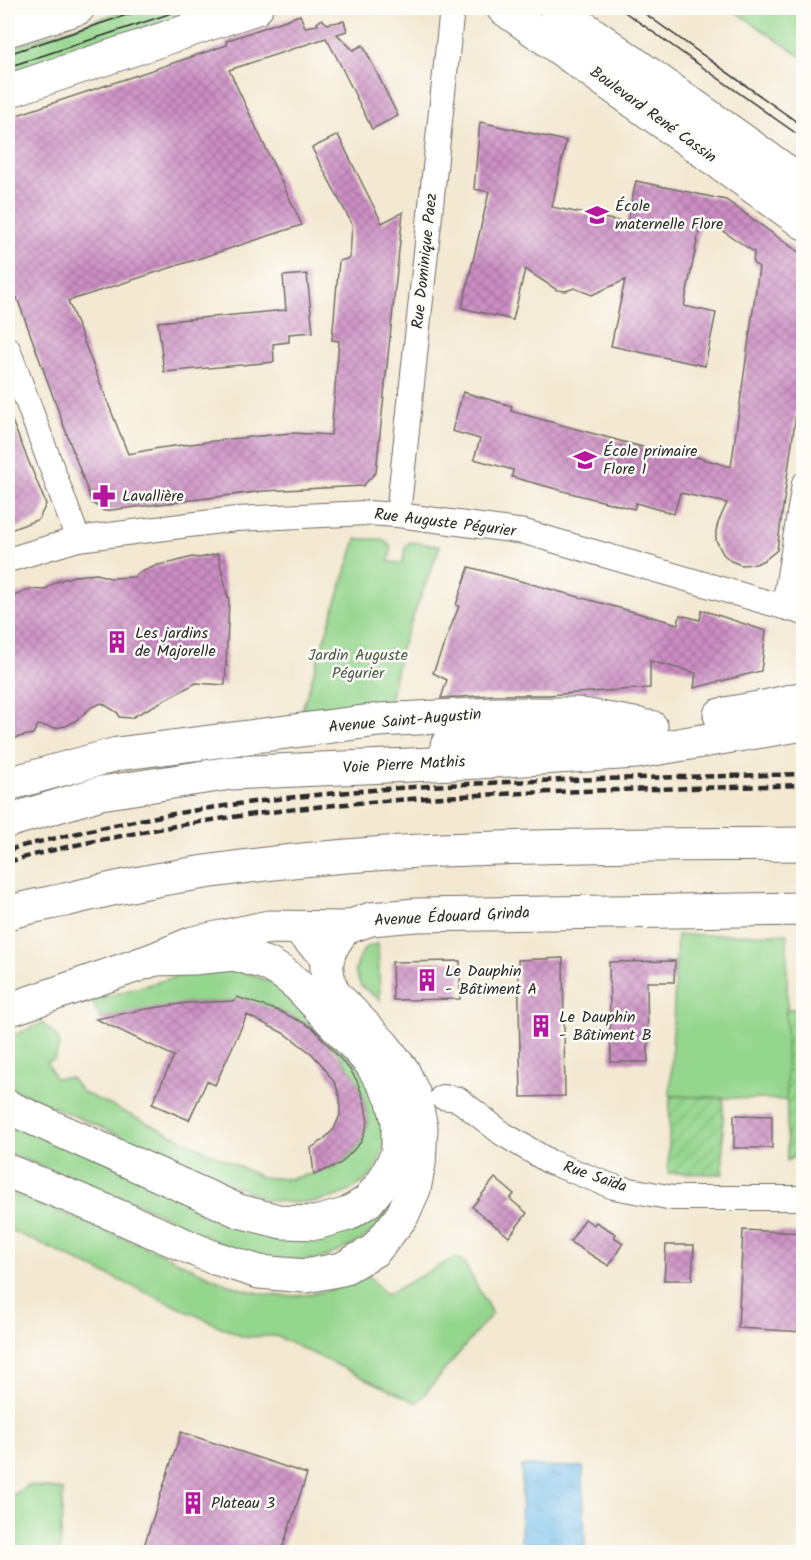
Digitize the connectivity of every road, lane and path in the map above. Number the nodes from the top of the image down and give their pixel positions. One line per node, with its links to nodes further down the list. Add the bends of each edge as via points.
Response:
1 (78, 8): 6 (main road)
2 (256, 8): 7 (main road)
3 (452, 8): 12 (street, Rue Dominique Paez)
4 (503, 8): 9 (main road, Boulevard René Cassin)
5 (556, 8): 8 (main road, Boulevard René Cassin)
6 (8, 30)
7 (8, 91)
8 (804, 184)
9 (804, 223)
10 (8, 349): 13 (street)
11 (804, 484): 15 (street)
12 (398, 514): 13 (street, Rue Auguste Pégurier, via 236,519); 15 (street, Rue Auguste Pégurier, via 525,532)
13 (78, 539): 14 (street, Rue Auguste Pégurier)
14 (8, 560)
15 (794, 610)
16 (804, 698): 18 (main road, Avenue Saint-Augustin)
17 (804, 724): 19 (main road, Voie Pierre Mathis, via 636,752)
18 (651, 727): 19 (main road, via 546,740 300,756); 20 (main road, Avenue Saint-Augustin, via 578,714 379,720 117,754)
19 (231, 773): 21 (main road, Voie Pierre Mathis, via 101,793)
20 (8, 784)
21 (8, 821)
22 (804, 844): 24 (main road, via 430,850 316,858 127,886)
23 (804, 909): 26 (main road, Avenue Édouard Grinda, via 416,915 371,919)
24 (8, 914)
25 (297, 928): 26 (main road, Avenue Édouard Grinda); 27 (main road); 28 (main road, Avenue Édouard Grinda, via 269,927 193,944)
26 (345, 928): 27 (main road)
27 (327, 956): 32 (main road, via 334,994 403,1071 422,1127 414,1189 402,1216 375,1250 342,1269 306,1276 259,1272 212,1257)
28 (155, 959): 29 (main road, Avenue Édouard Grinda); 31 (main road, via 234,954 268,964 299,986 370,1062 392,1097 398,1121 398,1154 368,1201 348,1214 316,1223 261,1217 239,1211)
29 (10, 1009)
30 (442, 1097): 33 (street, Rue Saïda, via 458,1099 502,1134 550,1162 614,1187 673,1198)
31 (8, 1107)
32 (8, 1172)
33 (804, 1198)

